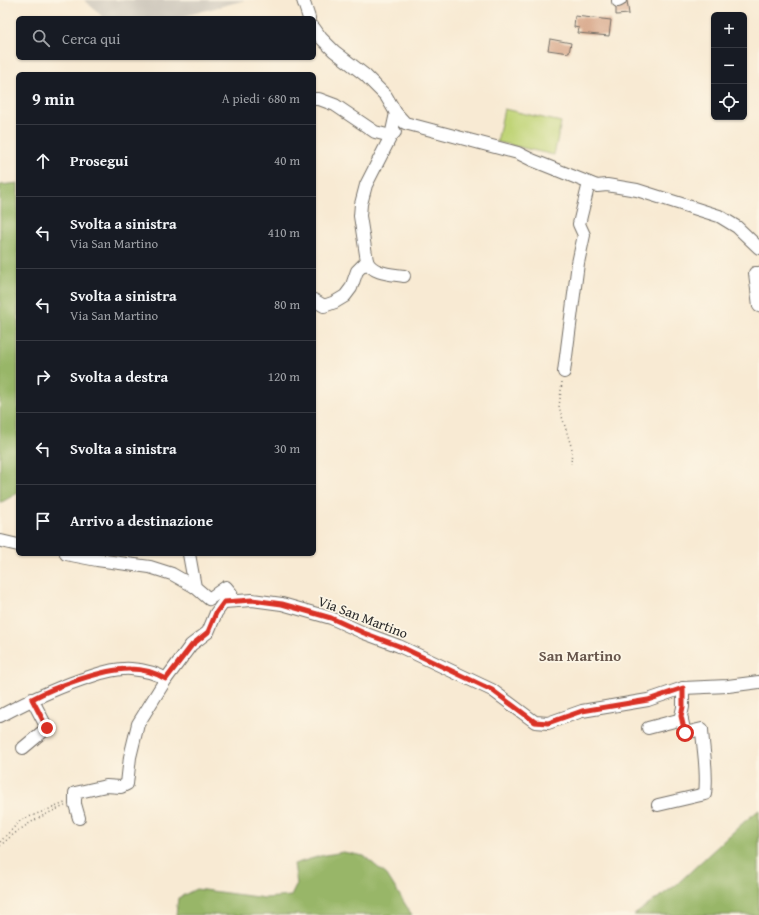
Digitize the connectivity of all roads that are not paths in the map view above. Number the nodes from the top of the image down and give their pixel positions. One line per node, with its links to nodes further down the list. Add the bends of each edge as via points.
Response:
1 (303, 0): 2 (street)
2 (308, 16)
3 (316, 31): 5 (street, via 325,42 366,75 386,96)
4 (316, 99): 7 (street, via 335,105 376,132)
5 (396, 113): 6 (street); 7 (street)
6 (405, 123): 7 (street); 8 (street, via 518,153)
7 (391, 136): 10 (street, via 366,185 361,204 360,216)
8 (588, 183): 9 (street, via 637,190 719,216 737,227); 15 (street, via 579,224 584,235)
9 (759, 248)
10 (367, 261): 12 (street, via 376,270); 13 (street, via 357,271 345,296 324,306)
11 (759, 273): 14 (street, via 755,273)
12 (404, 276)
13 (316, 301)
14 (759, 306)
15 (564, 372)
16 (1, 541): 17 (street)
17 (16, 545)
18 (76, 556): 20 (street, via 150,567 172,574)
19 (189, 556): 20 (street)
20 (195, 587): 21 (street, via 209,599 226,587 231,593)
21 (224, 602): 22 (street, via 208,632 192,645); 24 (street, Via San Martino, via 252,600 282,604 331,618 399,646 492,690 535,722 548,723 582,711 648,700)
22 (166, 679): 25 (street, via 156,674 130,669 106,671 73,681); 31 (street, via 138,724 127,784 75,793 73,802)
23 (759, 682): 24 (street, Via San Martino)
24 (683, 688): 27 (street)
25 (32, 699): 26 (street); 29 (street, via 47,728)
26 (0, 716)
27 (682, 719): 28 (street); 30 (street, via 685,733 702,729 706,768 705,794)
28 (648, 728)
29 (23, 748)
30 (658, 805)
31 (79, 818)

